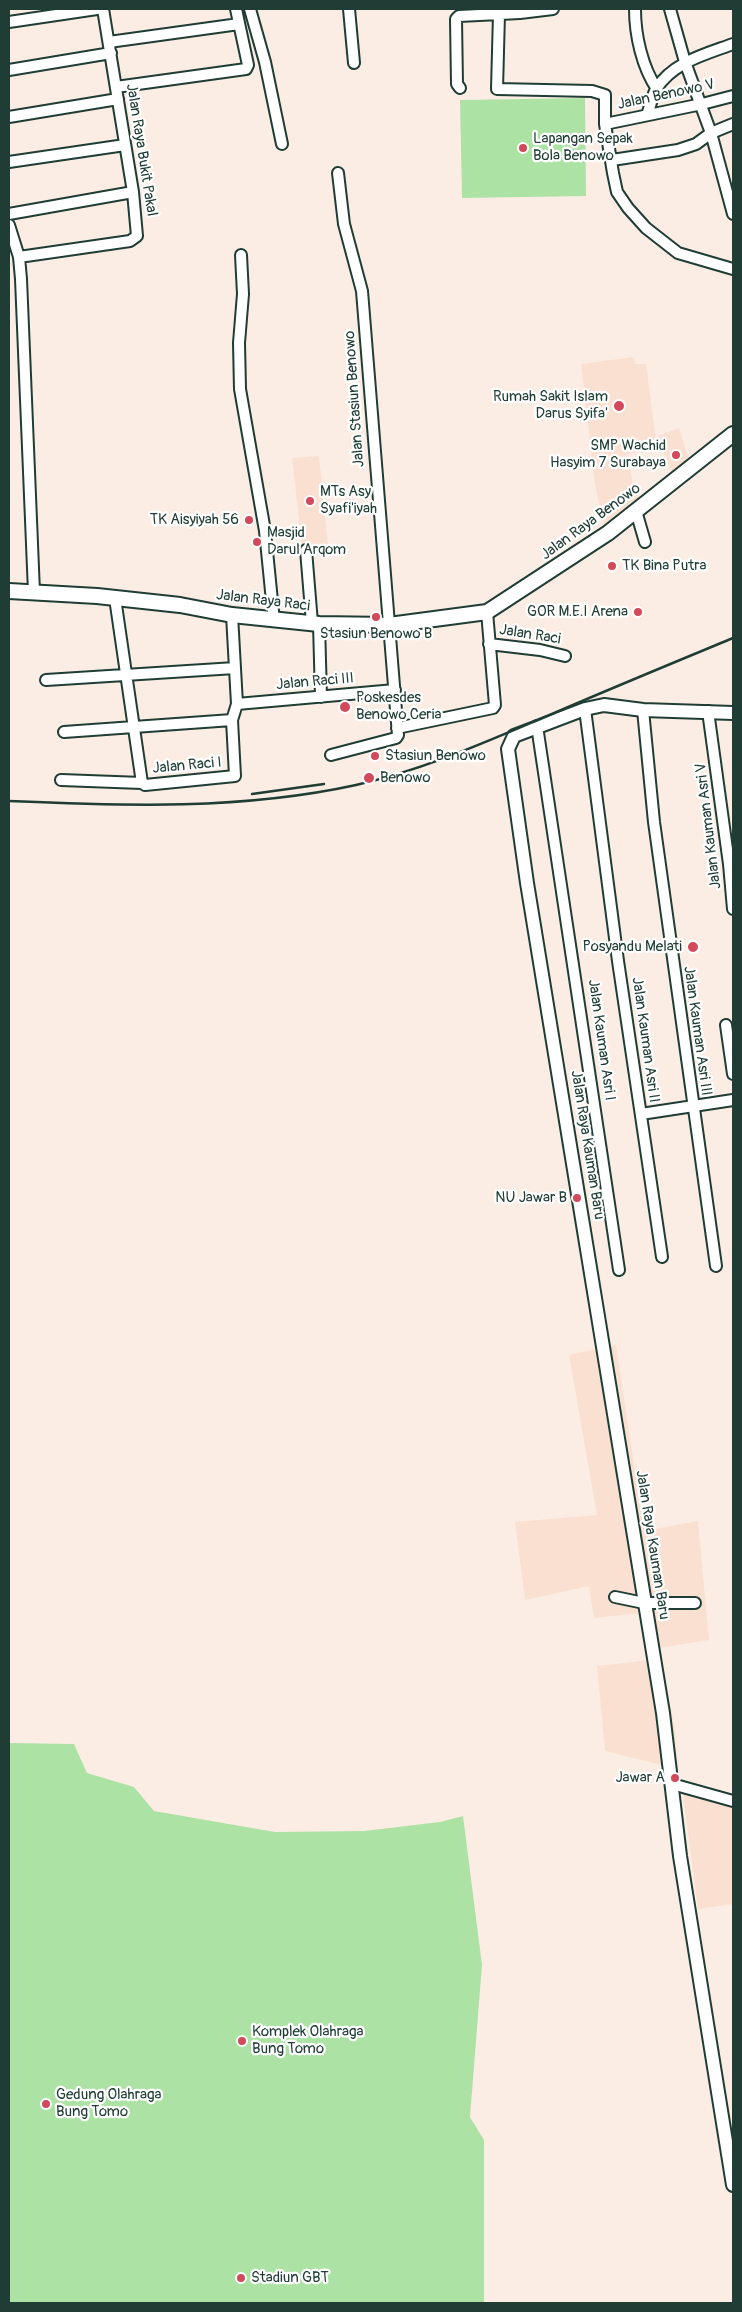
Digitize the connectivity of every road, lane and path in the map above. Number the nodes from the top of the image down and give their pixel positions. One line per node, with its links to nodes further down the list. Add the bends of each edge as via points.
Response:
1 (97, 9): 10 (street)
2 (103, 9): 12 (street, Jalan Raya Bukit Pakal)
3 (236, 9): 11 (street)
4 (250, 9): 29 (street)
5 (349, 9): 16 (street)
6 (553, 9): 9 (street)
7 (635, 9): 20 (street, via 640,48 650,79)
8 (670, 9): 15 (street)
9 (499, 14): 19 (street, via 462,14 456,19 456,84); 26 (street, via 497,89 592,91 605,95)
10 (9, 22)
11 (240, 24): 12 (street); 18 (street, via 248,65 246,69)
12 (109, 42): 14 (street, Jalan Raya Bukit Pakal)
13 (733, 44): 15 (street)
14 (110, 53): 17 (street); 18 (street, Jalan Raya Bukit Pakal)
15 (685, 62): 20 (street); 23 (street)
16 (354, 63)
17 (9, 70)
18 (116, 87): 22 (street, Jalan Raya Bukit Pakal)
19 (460, 88)
20 (657, 89): 24 (street)
21 (733, 96): 23 (street, Jalan Benowo V)
22 (118, 99): 25 (street); 30 (street, Jalan Raya Bukit Pakal)
23 (702, 104): 24 (street, Jalan Benowo V); 28 (street)
24 (647, 115): 26 (street, Jalan Benowo V)
25 (9, 117)
26 (605, 124): 31 (street)
27 (733, 124): 28 (street)
28 (711, 133): 31 (street, via 696,144 678,150); 35 (street)
29 (282, 144)
30 (125, 145): 32 (street); 34 (street, Jalan Raya Bukit Pakal)
31 (612, 160): 40 (street, via 617,192 646,228 678,253)
32 (9, 162)
33 (338, 173): 52 (street, Jalan Stasiun Benowo, via 344,224 362,291)
34 (132, 192): 36 (street); 39 (street, Jalan Raya Bukit Pakal, via 138,232 135,239)
35 (733, 212)
36 (9, 214)
37 (9, 225): 39 (street)
38 (241, 255): 50 (street, via 240,390 265,532)
39 (19, 257): 46 (street)
40 (733, 269)
41 (733, 434): 42 (main road, Jalan Raya Benowo)
42 (636, 511): 43 (street); 48 (main road, Jalan Raya Benowo, via 599,540)
43 (645, 542)
44 (306, 550): 51 (street)
45 (9, 591): 46 (main road, Jalan Raya Raci)
46 (34, 592): 47 (main road, Jalan Raya Raci)
47 (115, 598): 49 (main road, Jalan Raya Raci, via 180,604); 56 (street, Jalan Raci I)
48 (487, 612): 52 (main road, Jalan Raya Raci); 53 (street, Jalan Raci)
49 (232, 615): 50 (main road, Jalan Raya Raci); 55 (street, Jalan Raci I)
50 (274, 620): 51 (main road, Jalan Raya Raci)
51 (316, 624): 52 (main road, Jalan Raya Raci); 59 (street)
52 (389, 625): 58 (street, Jalan Stasiun Benowo)
53 (489, 644): 54 (street, Jalan Raci); 68 (street, Jalan Raci, via 496,703 493,708)
54 (565, 656)
55 (234, 668): 56 (street); 60 (street, Jalan Raci I)
56 (126, 674): 57 (street); 67 (street, Jalan Raci I)
57 (46, 680)
58 (395, 690): 59 (street, Jalan Raci III); 68 (street, Jalan Stasiun Benowo)
59 (321, 697): 60 (street, Jalan Raci III)
60 (237, 704): 65 (street, Jalan Raci I)
61 (585, 709): 62 (street, Jalan Raya Kauman Baru, via 613,705); 66 (street, Jalan Raya Kauman Baru); 78 (street, Jalan Kauman Asri II)
62 (643, 710): 63 (street, Jalan Raya Kauman Baru); 77 (street, Jalan Kauman Asri III, via 654,822)
63 (708, 711): 64 (street, Jalan Raya Kauman Baru); 73 (street, Jalan Kauman Asri V)
64 (733, 713)
65 (232, 720): 67 (street); 72 (street, Jalan Raci I, via 234,777)
66 (538, 726): 81 (street, Jalan Kauman Asri I); 83 (street, Jalan Raya Kauman Baru, via 514,736 509,744 508,760)
67 (134, 727): 69 (street); 72 (street, Jalan Raci I)
68 (397, 728): 70 (street, via 396,738)
69 (64, 732)
70 (331, 754)
71 (60, 780): 72 (street)
72 (142, 783)
73 (733, 909)
74 (726, 1025): 75 (street)
75 (733, 1074)
76 (733, 1100): 77 (street)
77 (692, 1106): 78 (street); 80 (street, Jalan Kauman Asri III)
78 (641, 1114): 79 (street, Jalan Kauman Asri II)
79 (662, 1257)
80 (716, 1266)
81 (619, 1270)
82 (615, 1597): 83 (street)
83 (644, 1603): 84 (street); 85 (street, Jalan Raya Kauman Baru)
84 (695, 1603)
85 (672, 1784): 86 (street); 87 (street, Jalan Raya Kauman Baru, via 680,1856)
86 (733, 1801)
87 (733, 2185)

